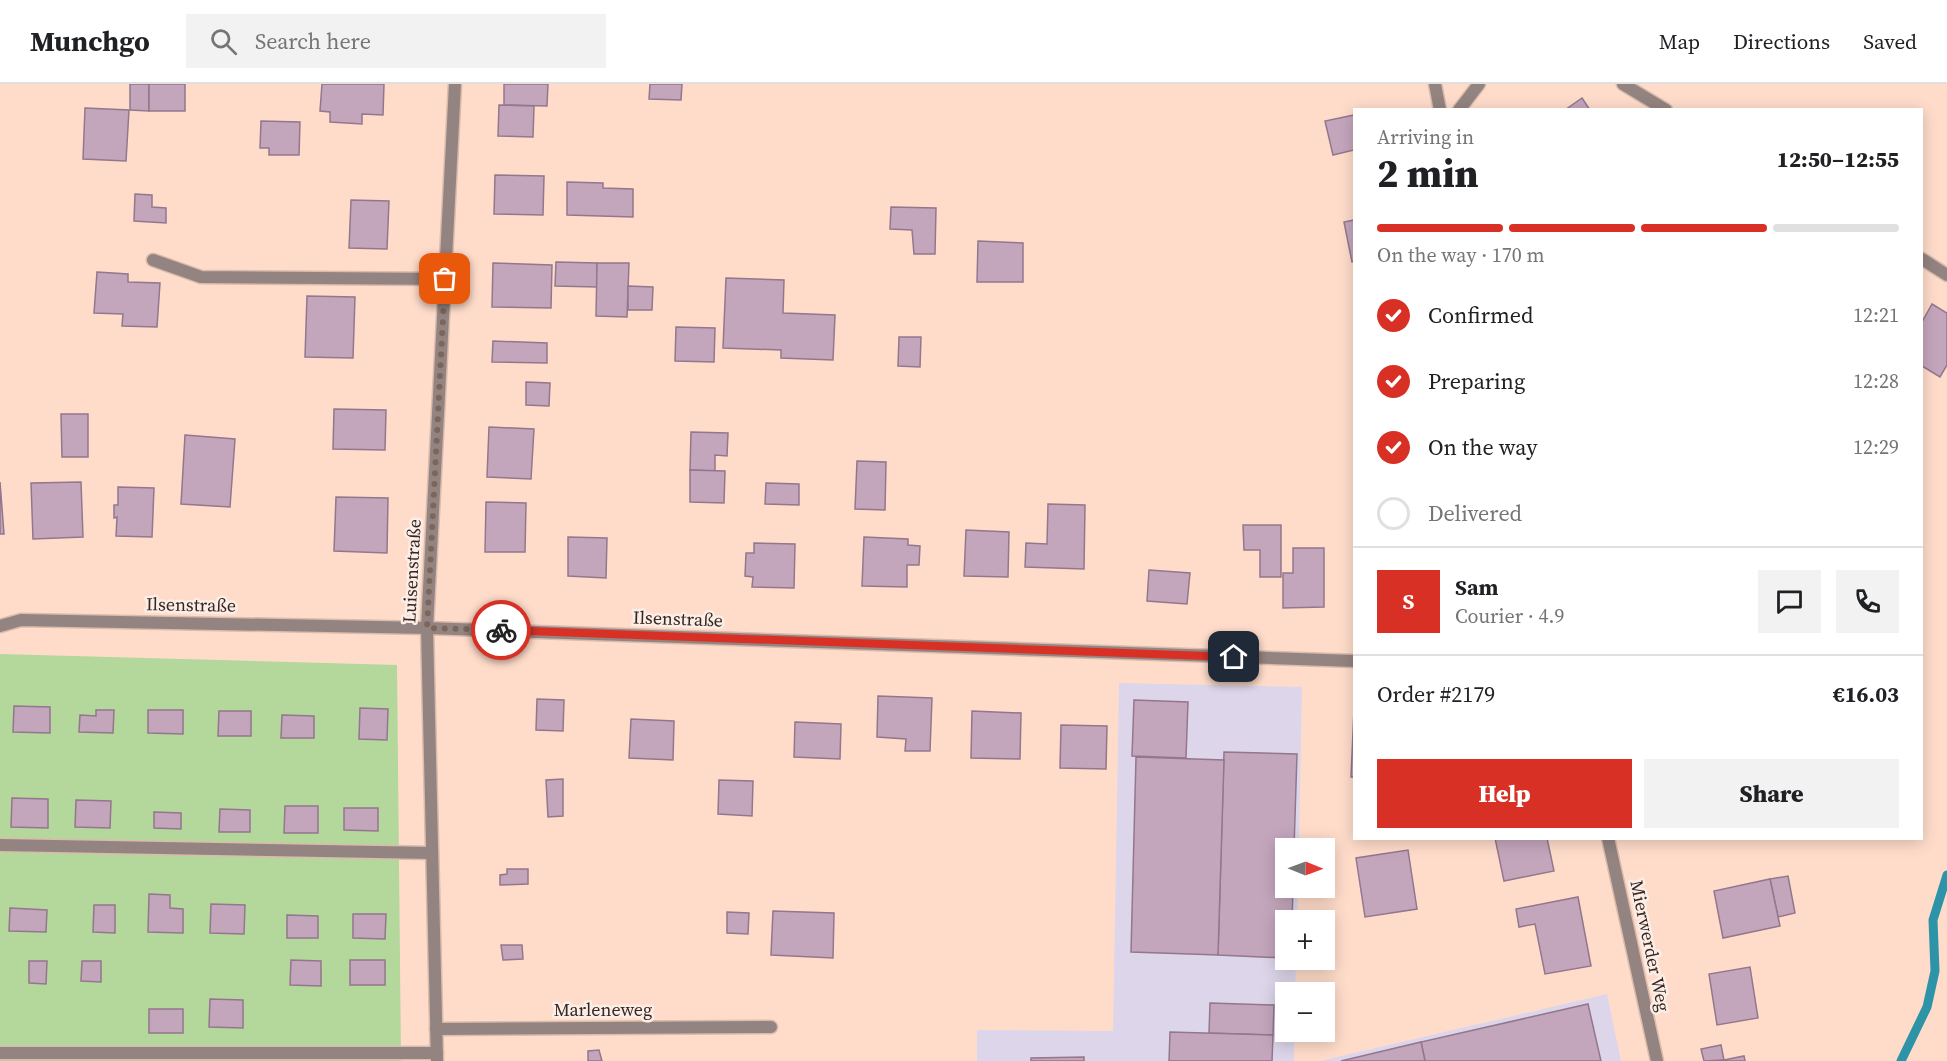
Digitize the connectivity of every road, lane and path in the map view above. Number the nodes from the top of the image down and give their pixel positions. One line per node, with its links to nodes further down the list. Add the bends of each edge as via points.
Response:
1 (455, 84): 11 (street, Luisenstraße)
2 (1435, 84): 5 (street)
3 (1479, 84): 6 (street)
4 (1623, 84): 7 (street)
5 (1440, 108)
6 (1461, 108)
7 (1663, 108)
8 (153, 260): 11 (street, via 201,278)
9 (1923, 260): 10 (street)
10 (1947, 275)
11 (445, 279): 13 (street, Luisenstraße)
12 (0, 626): 13 (street, Ilsenstraße, via 21,620)
13 (427, 628): 14 (street, Ilsenstraße); 17 (street, Luisenstraße)
14 (1353, 661)
15 (1608, 840): 22 (street, Mierwerder Weg)
16 (0, 845): 17 (street)
17 (432, 853): 19 (street, Luisenstraße)
18 (771, 1027): 19 (street, Marleneweg)
19 (436, 1029): 21 (street, Luisenstraße)
20 (0, 1053): 21 (street)
21 (437, 1057)
22 (1657, 1061)

